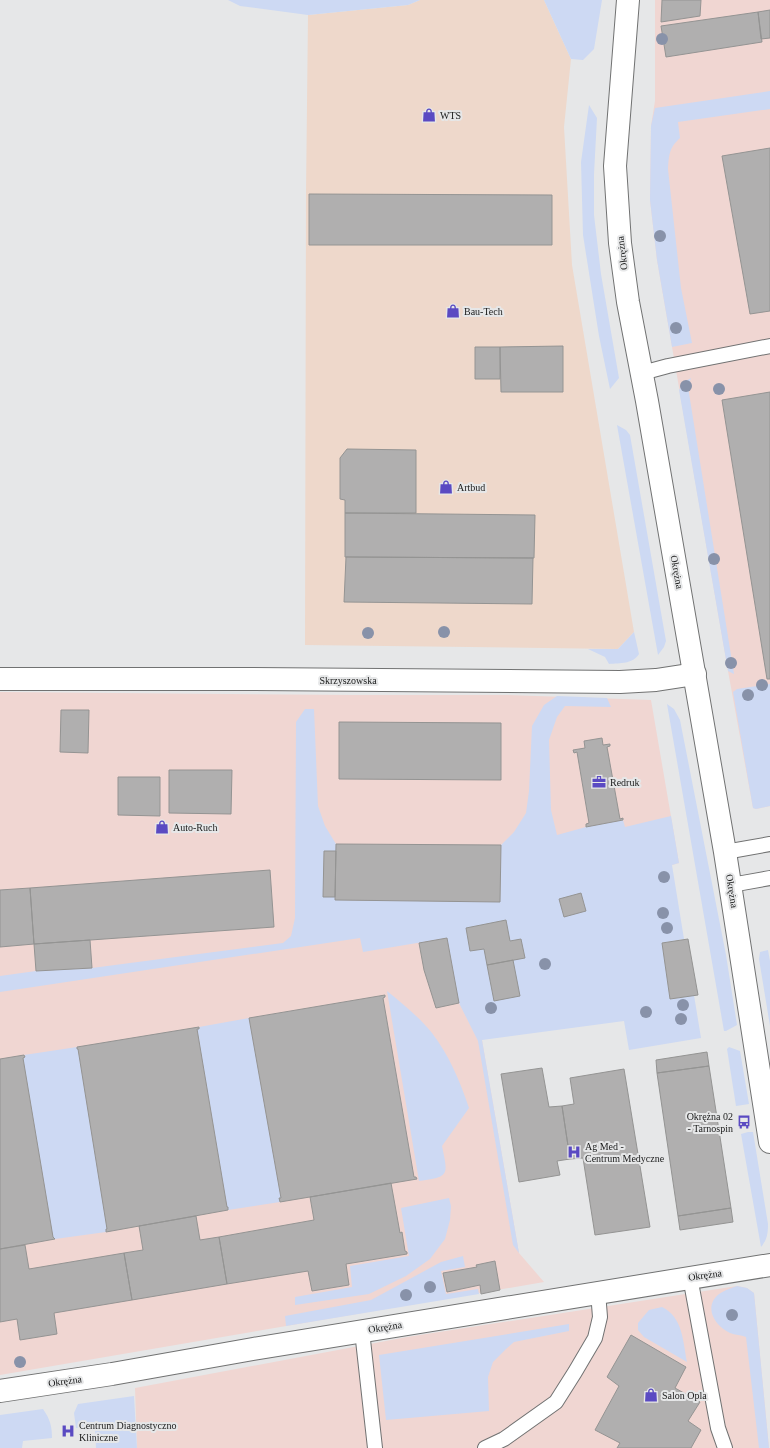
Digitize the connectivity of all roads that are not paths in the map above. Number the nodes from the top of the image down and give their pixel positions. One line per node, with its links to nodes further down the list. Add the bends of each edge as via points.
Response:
1 (628, 0): 3 (street, Okrężna, via 615,166 620,243)
2 (770, 346): 3 (lane)
3 (642, 373): 4 (street, Okrężna)
4 (695, 674): 5 (street, Skrzyszowska, via 620,682); 7 (street, Okrężna)
5 (0, 679)
6 (770, 844): 7 (lane)
7 (725, 852): 9 (street, Okrężna)
8 (770, 878): 9 (lane)
9 (731, 885): 10 (street, Okrężna)
10 (770, 1142)
11 (770, 1265): 12 (street, Okrężna)
12 (690, 1277): 13 (street, Okrężna); 18 (lane, via 718,1428)
13 (598, 1292): 14 (street, Okrężna); 17 (lane, via 600,1317 595,1338 556,1402 504,1439)
14 (362, 1331): 15 (street, Okrężna); 16 (lane)
15 (0, 1391)
16 (375, 1448)
17 (484, 1448)
18 (725, 1448)

